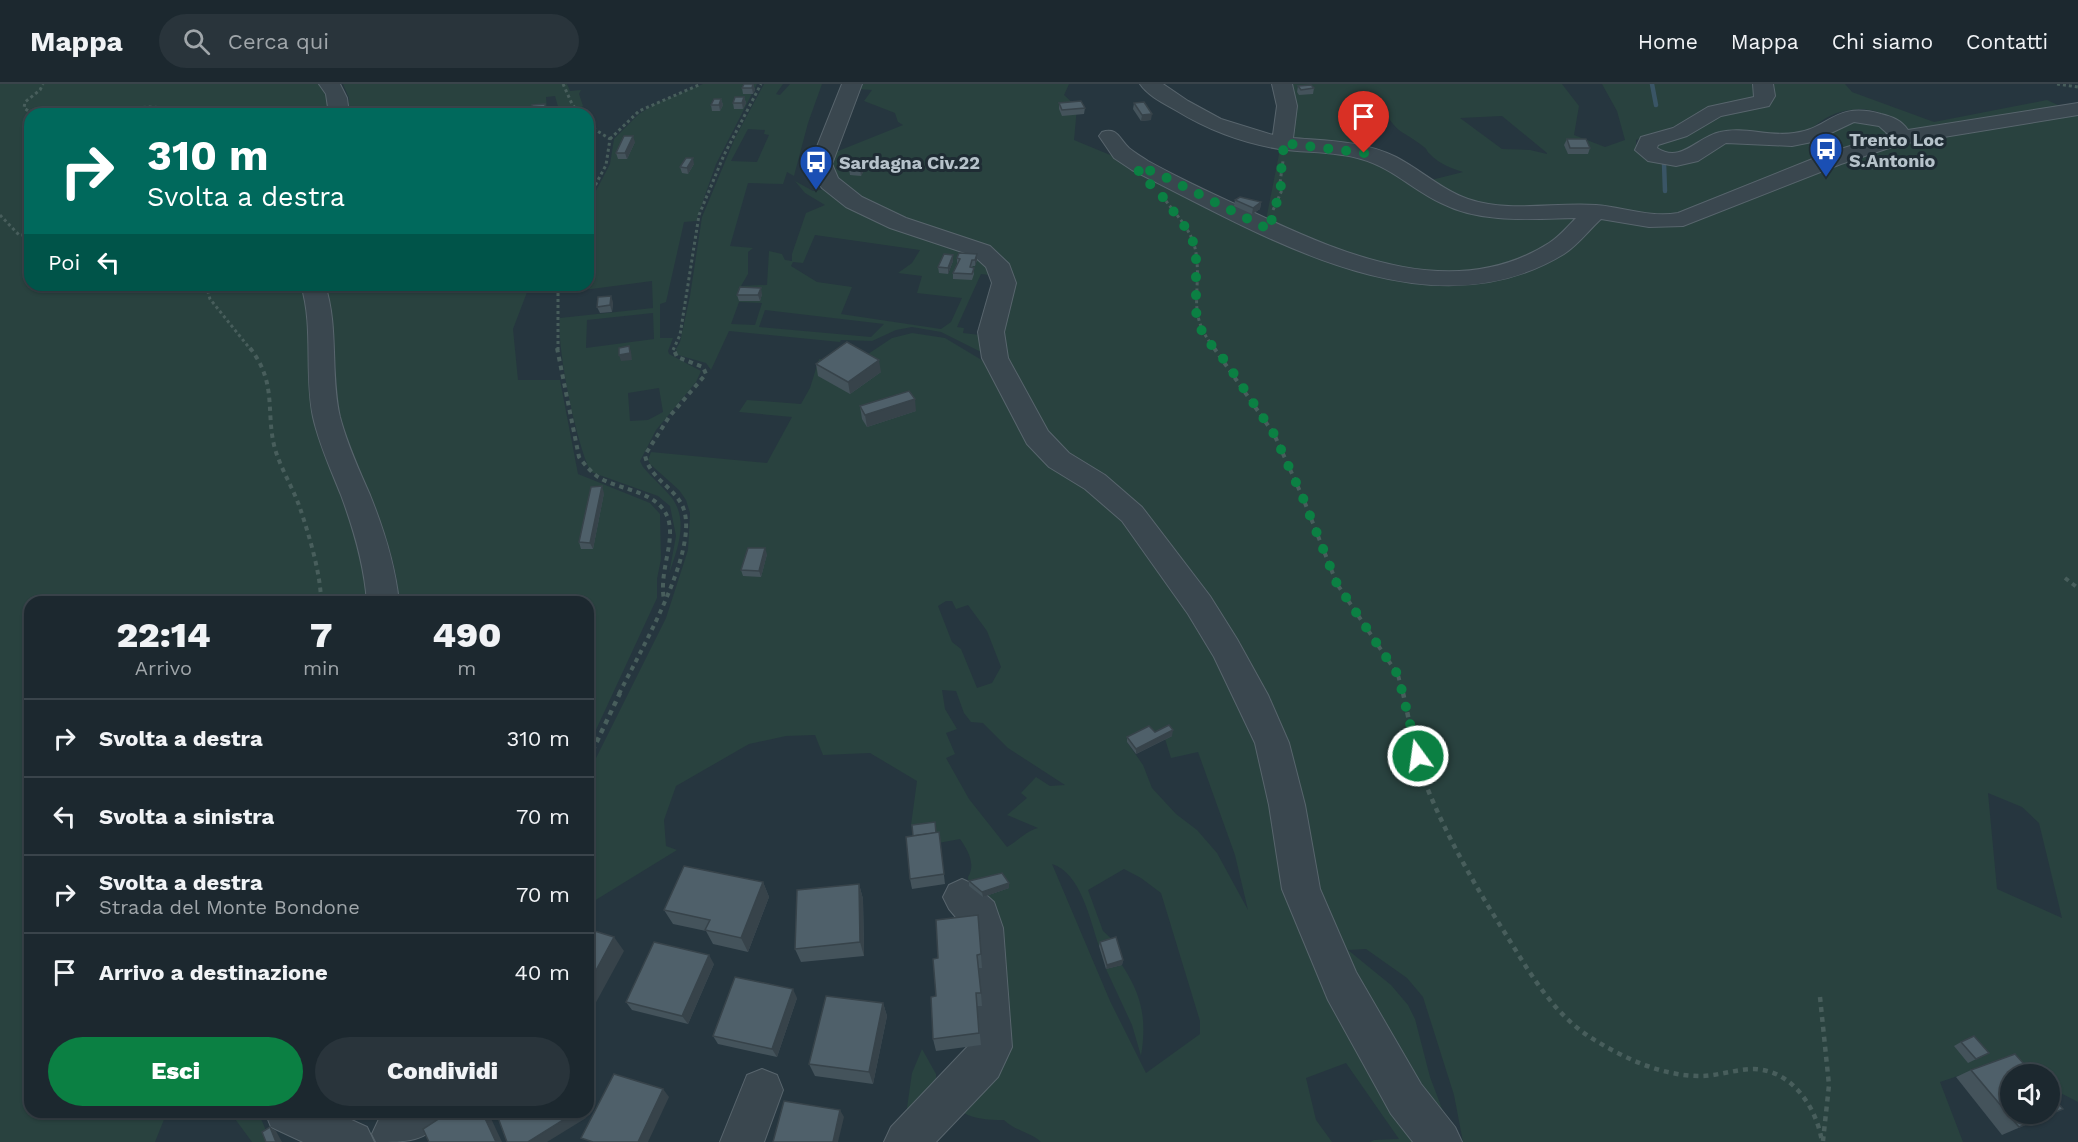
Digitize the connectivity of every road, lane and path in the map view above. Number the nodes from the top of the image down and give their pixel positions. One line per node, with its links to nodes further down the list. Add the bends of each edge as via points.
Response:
1 (43, 84): 12 (path)
2 (329, 84): 15 (street)
3 (563, 84): 16 (path)
4 (701, 84): 21 (path, via 639,111)
5 (761, 84): 36 (path, via 724,155 699,215 674,353 704,367 704,379 669,417 645,455 647,467 678,497 686,524 678,567)
6 (852, 84): 45 (street, via 821,164 823,174 843,196 865,208 982,251 997,264 1004,283 991,332 995,358 1037,437 1059,460 1095,482 1132,514 1227,648 1272,743 1287,805 1300,890 1342,986 1406,1100)
7 (1150, 84): 22 (street, via 1206,121)
8 (1282, 84): 22 (street, via 1287,94)
9 (1763, 84): 20 (street, via 1762,102 1715,111 1680,132 1648,141 1646,150 1664,159 1688,159 1724,137 1804,138 1834,121 1857,115 1893,125)
10 (2057, 84): 11 (path)
11 (2078, 87)
12 (24, 108)
13 (140, 108): 14 (path)
14 (191, 108)
15 (339, 108)
16 (575, 108)
17 (2078, 109): 20 (street)
18 (594, 129): 21 (path)
19 (1108, 136): 23 (street, via 1122,153)
20 (1898, 138): 25 (street, via 1859,149 1670,222)
21 (610, 139): 24 (path, via 606,165)
22 (1282, 143): 25 (street, via 1375,156 1432,191 1478,209); 27 (path, via 1282,190)
23 (1140, 165): 27 (street); 46 (path, via 1139,173 1191,235 1196,253 1196,312 1203,335 1274,434 1337,584 1398,675 1426,784 1473,883 1539,988 1563,1015 1595,1041 1630,1059 1667,1072 1700,1076 1754,1069 1774,1073 1791,1083 1807,1102 1819,1122)
24 (594, 188)
25 (1596, 212): 27 (street, via 1557,248 1510,271 1451,281 1387,272)
26 (0, 215): 28 (path)
27 (1270, 230)
28 (24, 235)
29 (208, 291): 34 (path, via 255,355 270,390 275,448 300,508)
30 (315, 291): 35 (street, via 320,304 320,372 331,434 366,527)
31 (558, 291): 36 (path, via 556,342 579,457 591,475 663,506 670,539 662,581)
32 (2065, 578): 33 (path)
33 (2078, 588)
34 (321, 596)
35 (382, 596)
36 (664, 601): 37 (path)
37 (594, 747)
38 (962, 897): 44 (street, via 980,915 984,928 991,1047 983,1062)
39 (1820, 997): 46 (path, via 1829,1085)
40 (762, 1090): 43 (street)
41 (312, 1118): 42 (street)
42 (352, 1142)
43 (742, 1142)
44 (906, 1142)
45 (1440, 1142)
46 (1822, 1142)

